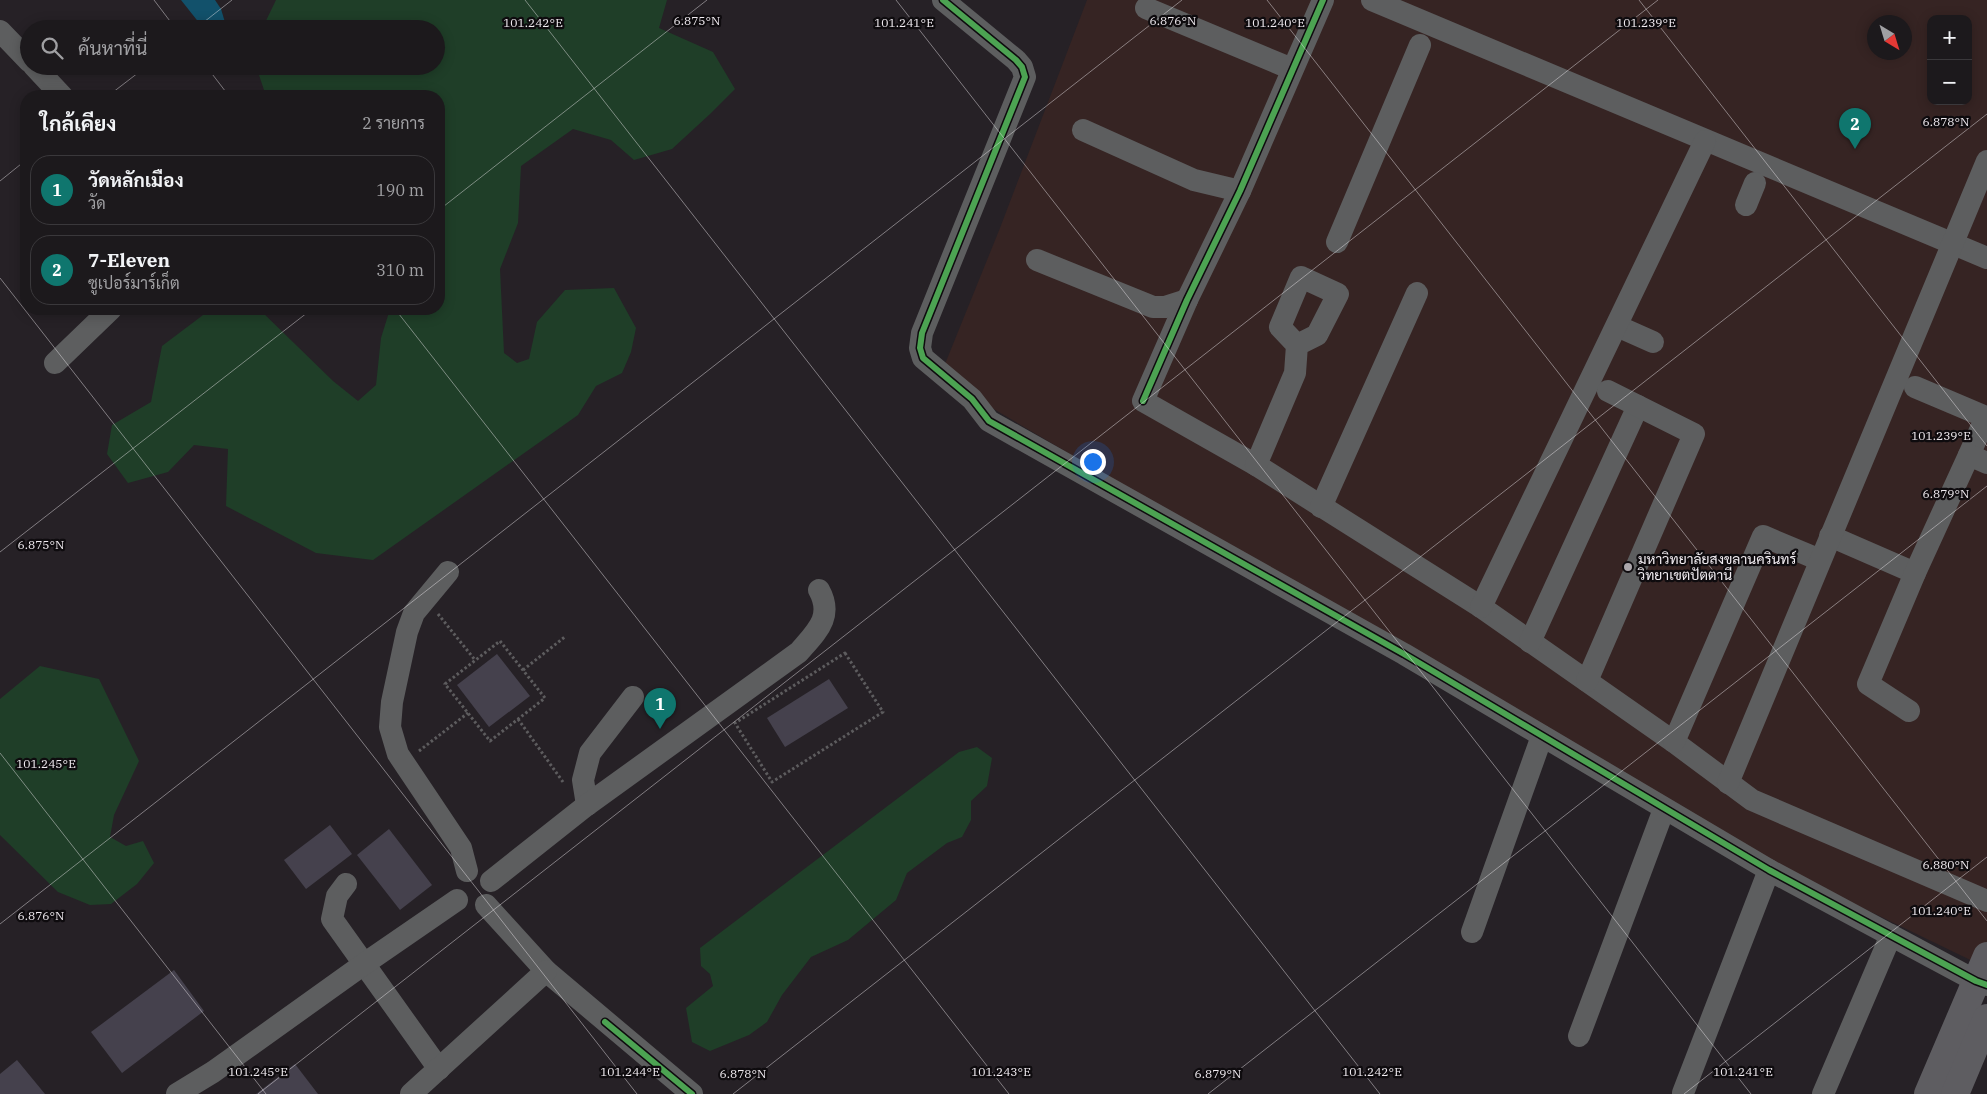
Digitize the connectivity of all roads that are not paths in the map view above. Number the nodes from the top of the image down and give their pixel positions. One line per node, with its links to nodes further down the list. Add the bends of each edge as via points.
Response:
1 (943, 0): 44 (street, via 1016,60 1025,77 922,333 920,348 924,358 972,400 989,421 1404,654)
2 (1323, 0): 8 (street)
3 (1372, 0): 6 (street)
4 (1146, 8): 8 (street)
5 (0, 31): 7 (street)
6 (1424, 36): 12 (street); 17 (street)
7 (20, 52)
8 (1292, 69): 15 (street)
9 (42, 75): 10 (street)
10 (56, 90)
11 (1084, 130): 15 (street, via 1194,180)
12 (1705, 141): 14 (street); 24 (street)
13 (1987, 161): 18 (street)
14 (1760, 174): 16 (street); 18 (street)
15 (1240, 191): 22 (street)
16 (1746, 205)
17 (1338, 242)
18 (1953, 244): 19 (street); 34 (street)
19 (1987, 258)
20 (1037, 260): 22 (street, via 1153,307)
21 (1418, 293): 33 (street)
22 (1187, 300): 32 (street, via 1143,401)
23 (105, 315): 27 (street)
24 (1617, 326): 25 (street); 39 (street)
25 (1653, 342)
26 (1297, 345): 32 (street, via 1295,372)
27 (55, 363)
28 (1915, 387): 31 (street, via 1986,417)
29 (1608, 391): 30 (street)
30 (1638, 406): 40 (street); 41 (street, via 1694,434)
31 (1978, 459): 37 (street)
32 (1256, 465): 33 (street)
33 (1321, 506): 39 (street)
34 (1830, 536): 35 (street); 37 (street)
35 (1820, 560): 45 (street, via 1763,536); 46 (street)
36 (448, 572): 50 (street, via 414,613 392,702 390,727 398,754 461,848)
37 (1915, 573): 43 (street, via 1868,684)
38 (819, 590): 47 (street, via 826,601 826,613 817,631 799,652)
39 (1481, 608): 40 (street)
40 (1530, 642): 41 (street)
41 (1587, 681): 45 (street)
42 (633, 697): 47 (street, via 590,753 583,780)
43 (1909, 711)
44 (1542, 736): 48 (street); 56 (street)
45 (1674, 742): 46 (street)
46 (1728, 783): 54 (street, via 1752,800)
47 (584, 807): 51 (street)
48 (1664, 809): 49 (street); 63 (street)
49 (1769, 870): 57 (street); 66 (street)
50 (467, 871): 51 (street, via 481,872); 53 (street, via 454,884)
51 (491, 881): 55 (street, via 493,894)
52 (346, 884): 59 (street, via 337,896 332,919)
53 (457, 900): 55 (street, via 468,909); 59 (street)
54 (1987, 901)
55 (486, 905): 60 (street)
56 (1472, 932)
57 (1891, 935): 61 (street); 69 (street)
58 (1987, 956): 61 (main road)
59 (364, 964): 64 (street); 65 (street)
60 (546, 971): 64 (street); 68 (street)
61 (1982, 983): 70 (main road)
62 (1987, 1018): 71 (main road)
63 (1578, 1036)
64 (439, 1069): 67 (street)
65 (186, 1092)
66 (1683, 1093)
67 (410, 1094)
68 (692, 1094)
69 (1823, 1094)
70 (1928, 1094)
71 (1955, 1094)

